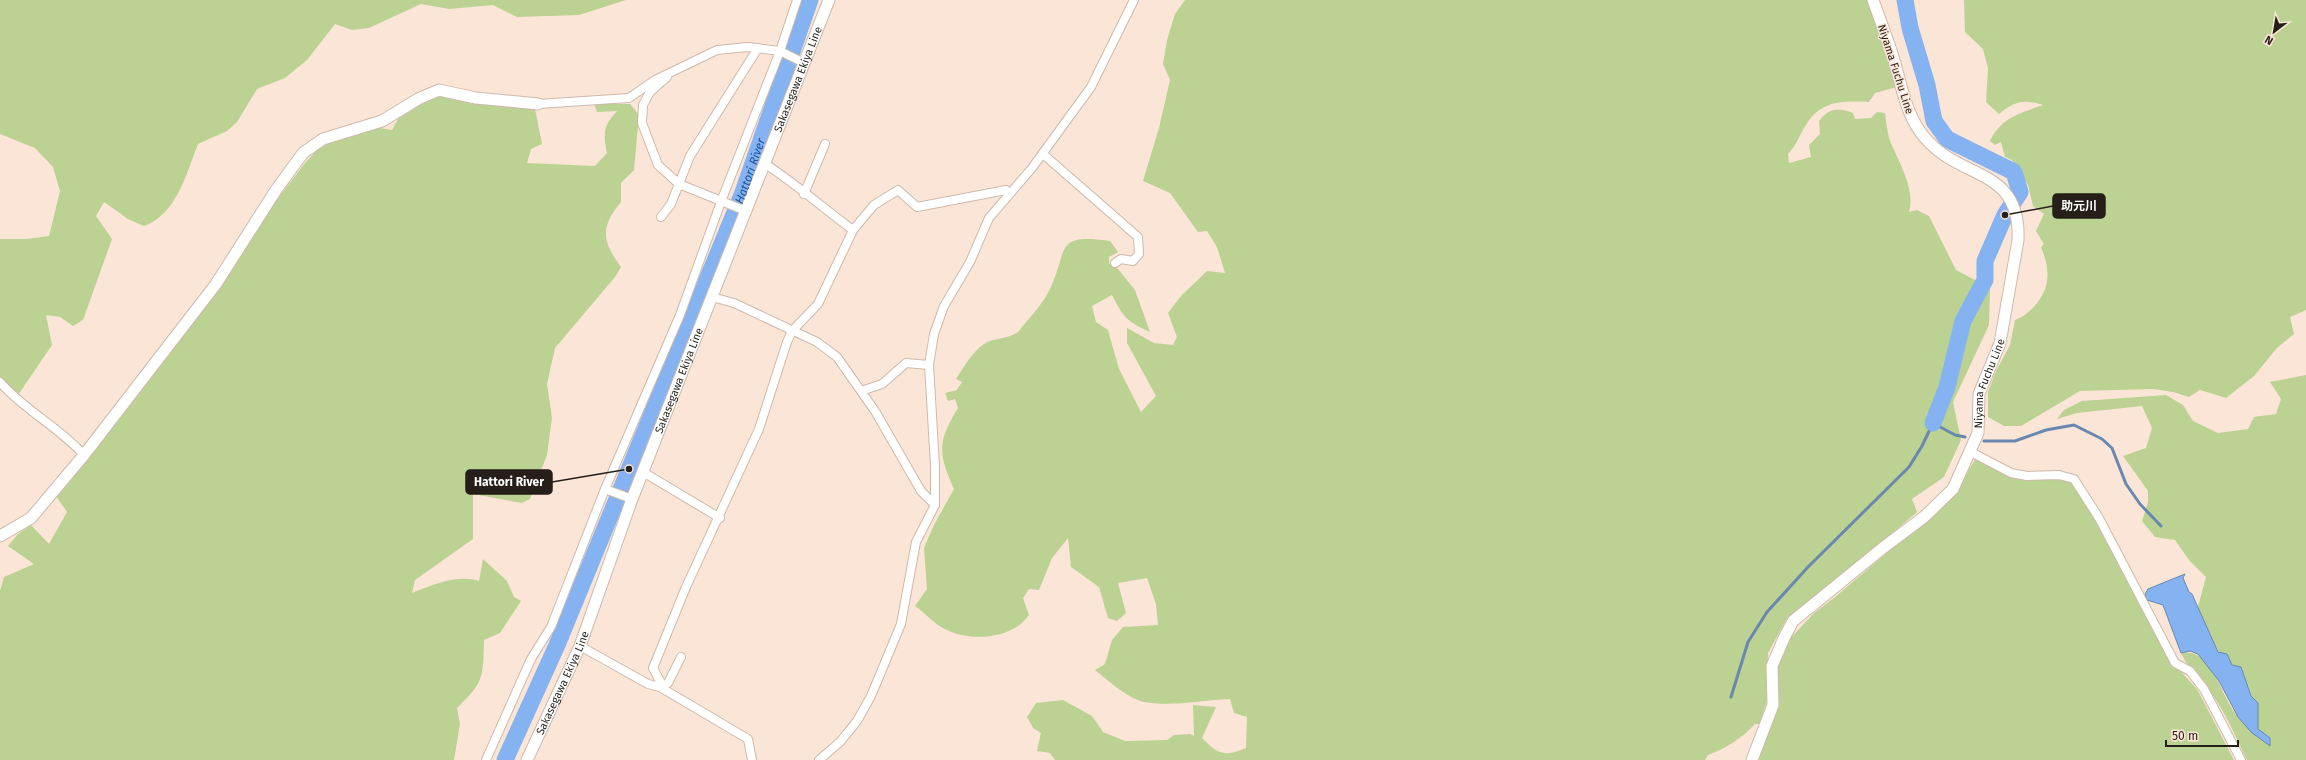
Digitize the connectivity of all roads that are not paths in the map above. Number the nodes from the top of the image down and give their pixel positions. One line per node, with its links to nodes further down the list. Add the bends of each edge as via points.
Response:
1 (797, 0): 6 (street)
2 (829, 0): 7 (main road, Sakasegawa Ekiya Line)
3 (1134, 0): 11 (street, via 1091,87)
4 (1872, 0): 26 (main road, Niyama Fuchu Line, via 1893,58 1907,109 1915,125 1944,156 2000,186 2016,209 2018,240 2000,343 1979,394 1978,433)
5 (758, 48): 6 (street); 8 (street, via 717,50); 13 (street, via 690,156)
6 (782, 53): 7 (street); 16 (street)
7 (801, 62): 12 (main road, Sakasegawa Ekiya Line)
8 (675, 70): 9 (street, via 654,80 629,98); 13 (street, via 650,92 643,105 642,123 658,165)
9 (538, 104): 27 (main road, via 476,98 439,90 418,99 382,121 324,139 303,154 276,190 216,284)
10 (825, 144): 15 (street)
11 (1043, 154): 14 (street); 20 (street, via 1138,237 1138,254 1133,261 1121,259)
12 (764, 163): 15 (street, via 783,175); 17 (main road, Sakasegawa Ekiya Line)
13 (679, 184): 16 (street); 18 (street, via 671,204)
14 (1009, 193): 19 (street, via 1006,190 917,207 898,190 874,205); 23 (street, via 989,218 970,262 944,306 934,334)
15 (804, 194): 19 (street)
16 (723, 200): 17 (street); 29 (street, via 680,315)
17 (744, 210): 21 (main road, Sakasegawa Ekiya Line)
18 (661, 217)
19 (853, 230): 22 (street, via 818,304)
20 (1115, 262)
21 (712, 297): 22 (street, via 734,303); 28 (main road, Sakasegawa Ekiya Line)
22 (792, 331): 25 (street, via 817,342 837,358); 32 (street, via 760,429)
23 (929, 365): 25 (street, via 906,363 882,384); 31 (street)
24 (0, 382): 27 (street, via 10,393 68,438)
25 (861, 391): 31 (street, via 921,491)
26 (1971, 452): 41 (main road, Niyama Fuchu Line, via 1953,489 1944,499 1794,622 1772,666 1772,705); 42 (street, via 2012,473 2027,476 2059,475 2074,479 2099,518 2175,663 2190,671 2204,689)
27 (84, 455): 33 (main road, via 31,518)
28 (643, 472): 30 (main road, Sakasegawa Ekiya Line); 32 (street)
29 (605, 489): 30 (street); 37 (street, via 551,627 531,659)
30 (629, 498): 34 (main road, Sakasegawa Ekiya Line)
31 (935, 505): 40 (street, via 916,542 901,624 871,696 857,721 840,742)
32 (720, 518): 36 (street, via 686,587 653,668 661,683)
33 (0, 536)
34 (580, 646): 36 (street, via 648,684); 38 (main road, Sakasegawa Ekiya Line)
35 (681, 657): 36 (street, via 668,683)
36 (660, 687): 39 (street, via 748,739)
37 (486, 760)
38 (527, 760)
39 (752, 760)
40 (819, 760)
41 (1752, 760)
42 (2241, 760)

